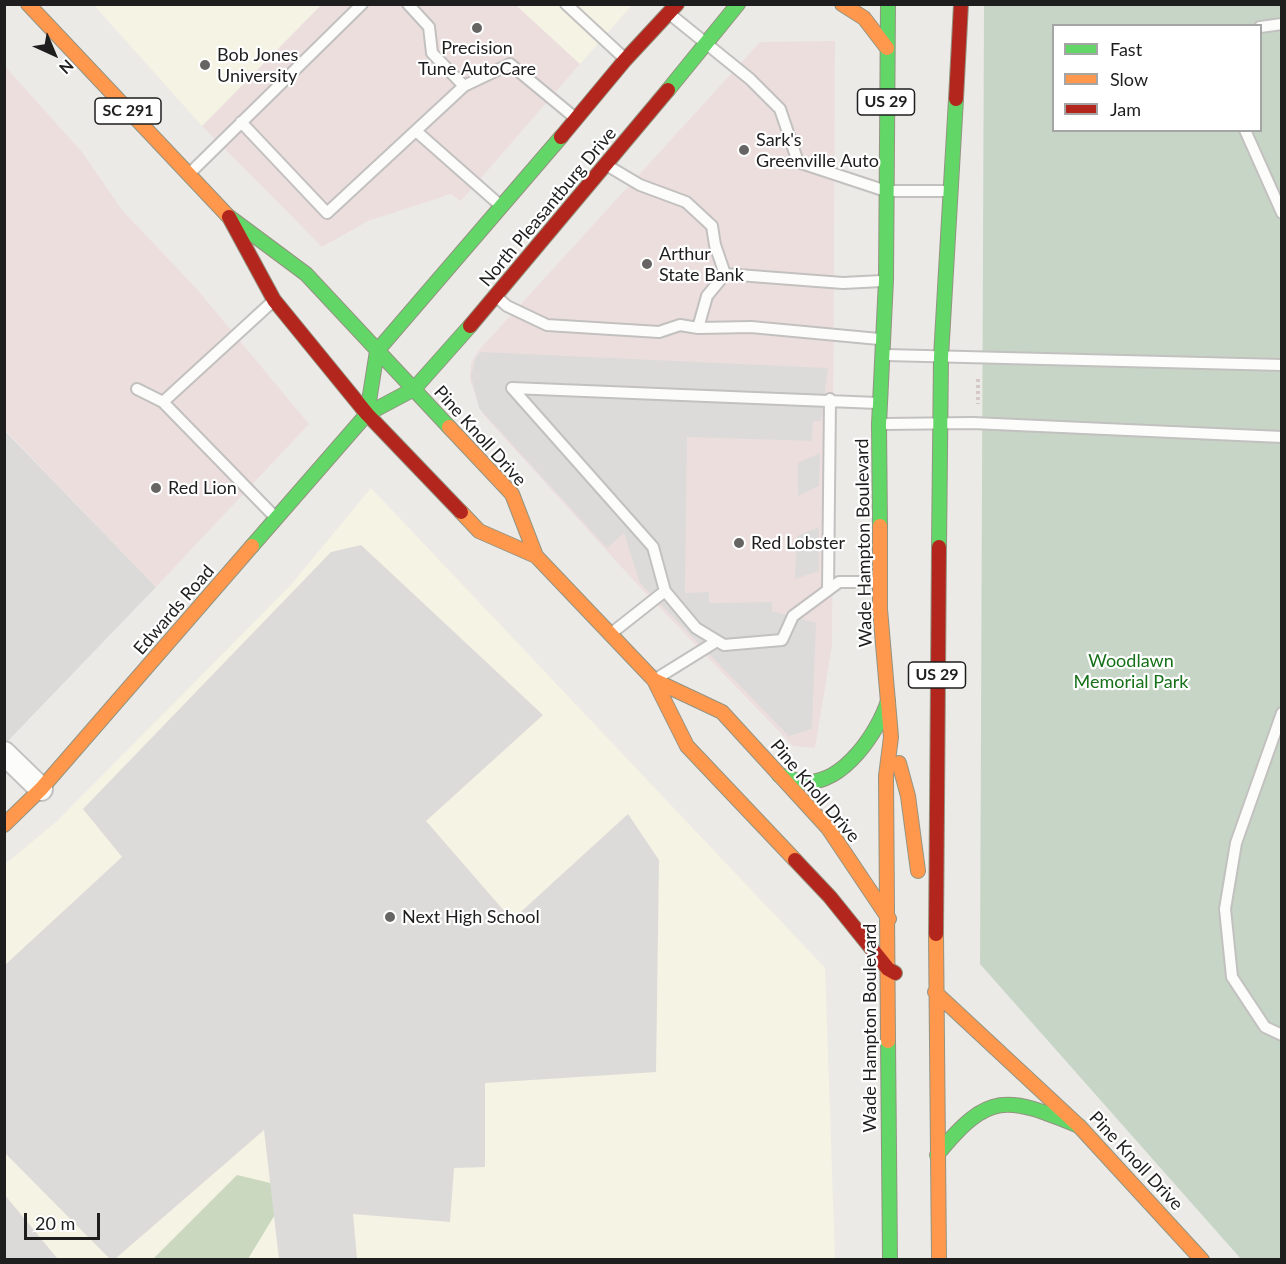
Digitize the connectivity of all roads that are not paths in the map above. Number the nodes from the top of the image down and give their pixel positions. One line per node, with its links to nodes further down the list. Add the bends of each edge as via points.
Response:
1 (28, 4): 21 (main road, SC 291)
2 (362, 4): 17 (lane)
3 (408, 4): 15 (lane, via 429,27 432,53)
4 (566, 4): 14 (lane)
5 (738, 4): 12 (main road, North Pleasantburg Drive)
6 (842, 4): 13 (main road, via 864,18)
7 (888, 4): 13 (main road, Wade Hampton Boulevard / US 29)
8 (961, 4): 22 (main road, US 29)
9 (673, 9): 12 (lane); 14 (main road, North Pleasantburg Drive)
10 (1281, 24): 11 (lane)
11 (1262, 27)
12 (705, 44): 20 (main road, North Pleasantburg Drive); 23 (lane, via 750,79 780,109 798,162)
13 (886, 48): 23 (main road, Wade Hampton Boulevard / US 29)
14 (625, 60): 16 (main road, North Pleasantburg Drive)
15 (464, 86): 16 (lane, via 510,64); 18 (lane)
16 (576, 119): 24 (main road, North Pleasantburg Drive)
17 (241, 122): 18 (lane, via 327,213); 21 (lane)
18 (416, 131): 24 (lane)
19 (1246, 132): 25 (lane)
20 (607, 166): 27 (lane, via 640,186 686,202 712,226); 29 (main road, North Pleasantburg Drive)
21 (189, 174): 26 (main road, SC 291)
22 (951, 190): 23 (lane); 35 (main road, US 29)
23 (886, 191): 28 (main road, Wade Hampton Boulevard / US 29)
24 (503, 207): 33 (main road, North Pleasantburg Drive)
25 (1281, 213)
26 (230, 217): 30 (main road, SC 291); 33 (main road, SC 291, via 306,274)
27 (725, 274): 28 (lane, via 843,283); 31 (lane, via 707,296)
28 (886, 280): 32 (main road, Wade Hampton Boulevard / US 29)
29 (496, 297): 31 (lane, via 547,325 659,332 680,325); 38 (main road, North Pleasantburg Drive)
30 (274, 300): 40 (lane); 42 (main road, SC 291)
31 (698, 328): 32 (lane, via 751,327)
32 (884, 339): 34 (main road, Wade Hampton Boulevard / US 29)
33 (377, 351): 38 (main road, Pine Knoll Drive); 42 (main road)
34 (883, 355): 35 (lane); 41 (main road, Wade Hampton Boulevard / US 29)
35 (941, 357): 36 (lane); 43 (main road, US 29)
36 (1281, 365)
37 (137, 389): 40 (lane)
38 (414, 389): 42 (main road, North Pleasantburg Drive); 47 (main road, Pine Knoll Drive, via 512,494)
39 (830, 399): 41 (lane); 49 (lane); 50 (lane, via 512,388 653,547)
40 (163, 402): 46 (lane)
41 (880, 403): 44 (main road, Wade Hampton Boulevard / US 29)
42 (367, 414): 46 (main road, Edwards Road); 47 (main road, Pine Knoll Drive, via 479,531)
43 (941, 422): 44 (lane); 45 (lane); 65 (main road, US 29)
44 (879, 424): 48 (main road, Wade Hampton Boulevard / US 29)
45 (1281, 437)
46 (277, 520): 59 (main road, Edwards Road)
47 (536, 556): 51 (main road, Pine Knoll Drive)
48 (881, 582): 49 (lane, via 839,582); 54 (main road, Wade Hampton Boulevard / US 29)
49 (828, 590): 52 (lane, via 792,616 782,640 724,645)
50 (665, 591): 51 (lane); 52 (lane, via 696,628)
51 (610, 634): 53 (main road, Pine Knoll Drive)
52 (717, 641): 53 (lane)
53 (654, 680): 58 (main road, Pine Knoll Drive, via 722,712); 63 (main road, Pine Knoll Drive, via 687,746 830,897)
54 (888, 699): 56 (main road, Wade Hampton Boulevard / US 29); 58 (main road, via 884,714 861,749 833,773 808,783)
55 (1281, 713): 66 (lane, via 1236,843 1225,909 1232,977 1265,1027)
56 (891, 737): 61 (main road, Wade Hampton Boulevard / US 29, via 886,776); 65 (main road, via 908,796)
57 (4, 753): 59 (street)
58 (779, 775): 61 (main road, Pine Knoll Drive, via 828,828)
59 (41, 789): 60 (main road, Edwards Road)
60 (4, 825)
61 (888, 917): 62 (main road, Pine Knoll Drive); 63 (main road, Wade Hampton Boulevard / US 29)
62 (899, 936)
63 (888, 969): 64 (main road, Pine Knoll Drive); 69 (main road, Wade Hampton Boulevard / US 29)
64 (907, 978)
65 (928, 984): 67 (main road, Pine Knoll Drive); 68 (main road, US 29)
66 (1281, 1035)
67 (1079, 1126): 68 (main road, via 1030,1105 1004,1101 970,1116); 71 (main road, Pine Knoll Drive)
68 (937, 1155): 70 (main road, US 29)
69 (890, 1260)
70 (939, 1260)
71 (1202, 1260)

